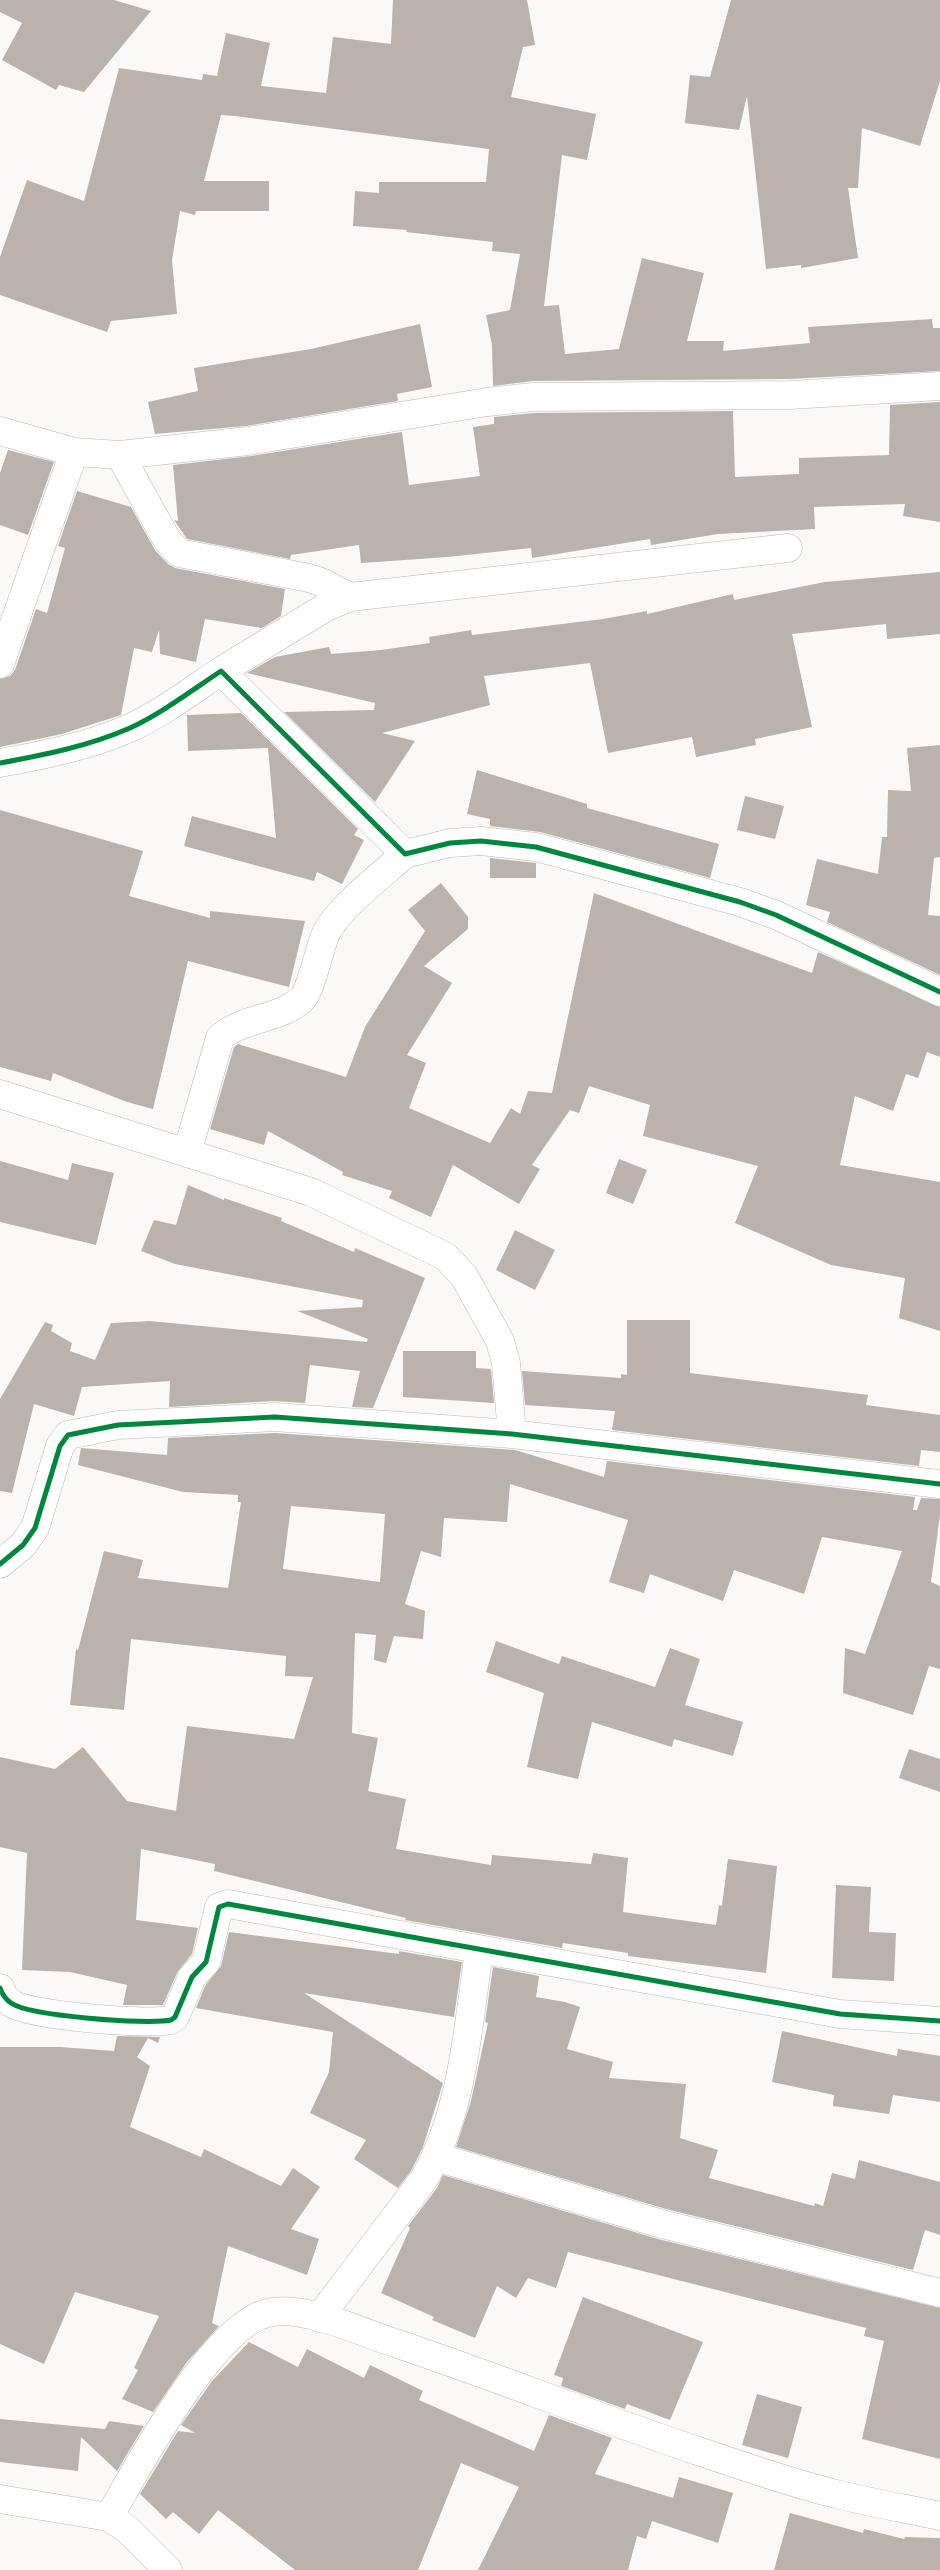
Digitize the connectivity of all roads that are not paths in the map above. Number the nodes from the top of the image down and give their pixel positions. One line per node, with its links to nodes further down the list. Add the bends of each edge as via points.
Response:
1 (940, 386): 4 (street, via 773,395 533,397 248,440)
2 (0, 431): 3 (street)
3 (74, 452): 4 (street); 7 (street)
4 (120, 455): 6 (street, via 167,540 179,553 309,578)
5 (788, 548): 6 (street)
6 (350, 598): 8 (street, via 326,607)
7 (0, 664)
8 (221, 671): 9 (street, via 157,713 116,734); 10 (street)
9 (0, 763)
10 (405, 854): 11 (street, via 450,843 480,841 536,847 740,902 776,915); 13 (street, via 339,915 327,932 303,998 291,1007 228,1030 220,1038)
11 (940, 992)
12 (0, 1094): 13 (street)
13 (187, 1153): 14 (street, via 311,1192 445,1256 464,1276 500,1341 506,1363)
14 (512, 1434): 15 (street); 16 (street, via 275,1416 118,1425 68,1435 60,1446 35,1528 23,1545)
15 (940, 1484)
16 (0, 1564)
17 (479, 1951): 18 (street, via 222,1904 217,1912 206,1962 192,1977 176,2017 171,2020 64,2015 12,2004 2,1995); 19 (street, via 840,2014); 20 (street, via 463,2067)
18 (0, 1988)
19 (940, 2021)
20 (436, 2157): 21 (street, via 662,2224); 22 (street, via 424,2179)
21 (940, 2293)
22 (319, 2318): 24 (street, via 701,2452 838,2494); 25 (street, via 293,2312 267,2313 225,2340 171,2412)
23 (0, 2499): 25 (street)
24 (940, 2516)
25 (109, 2517): 26 (street, via 127,2529)
26 (168, 2570)

